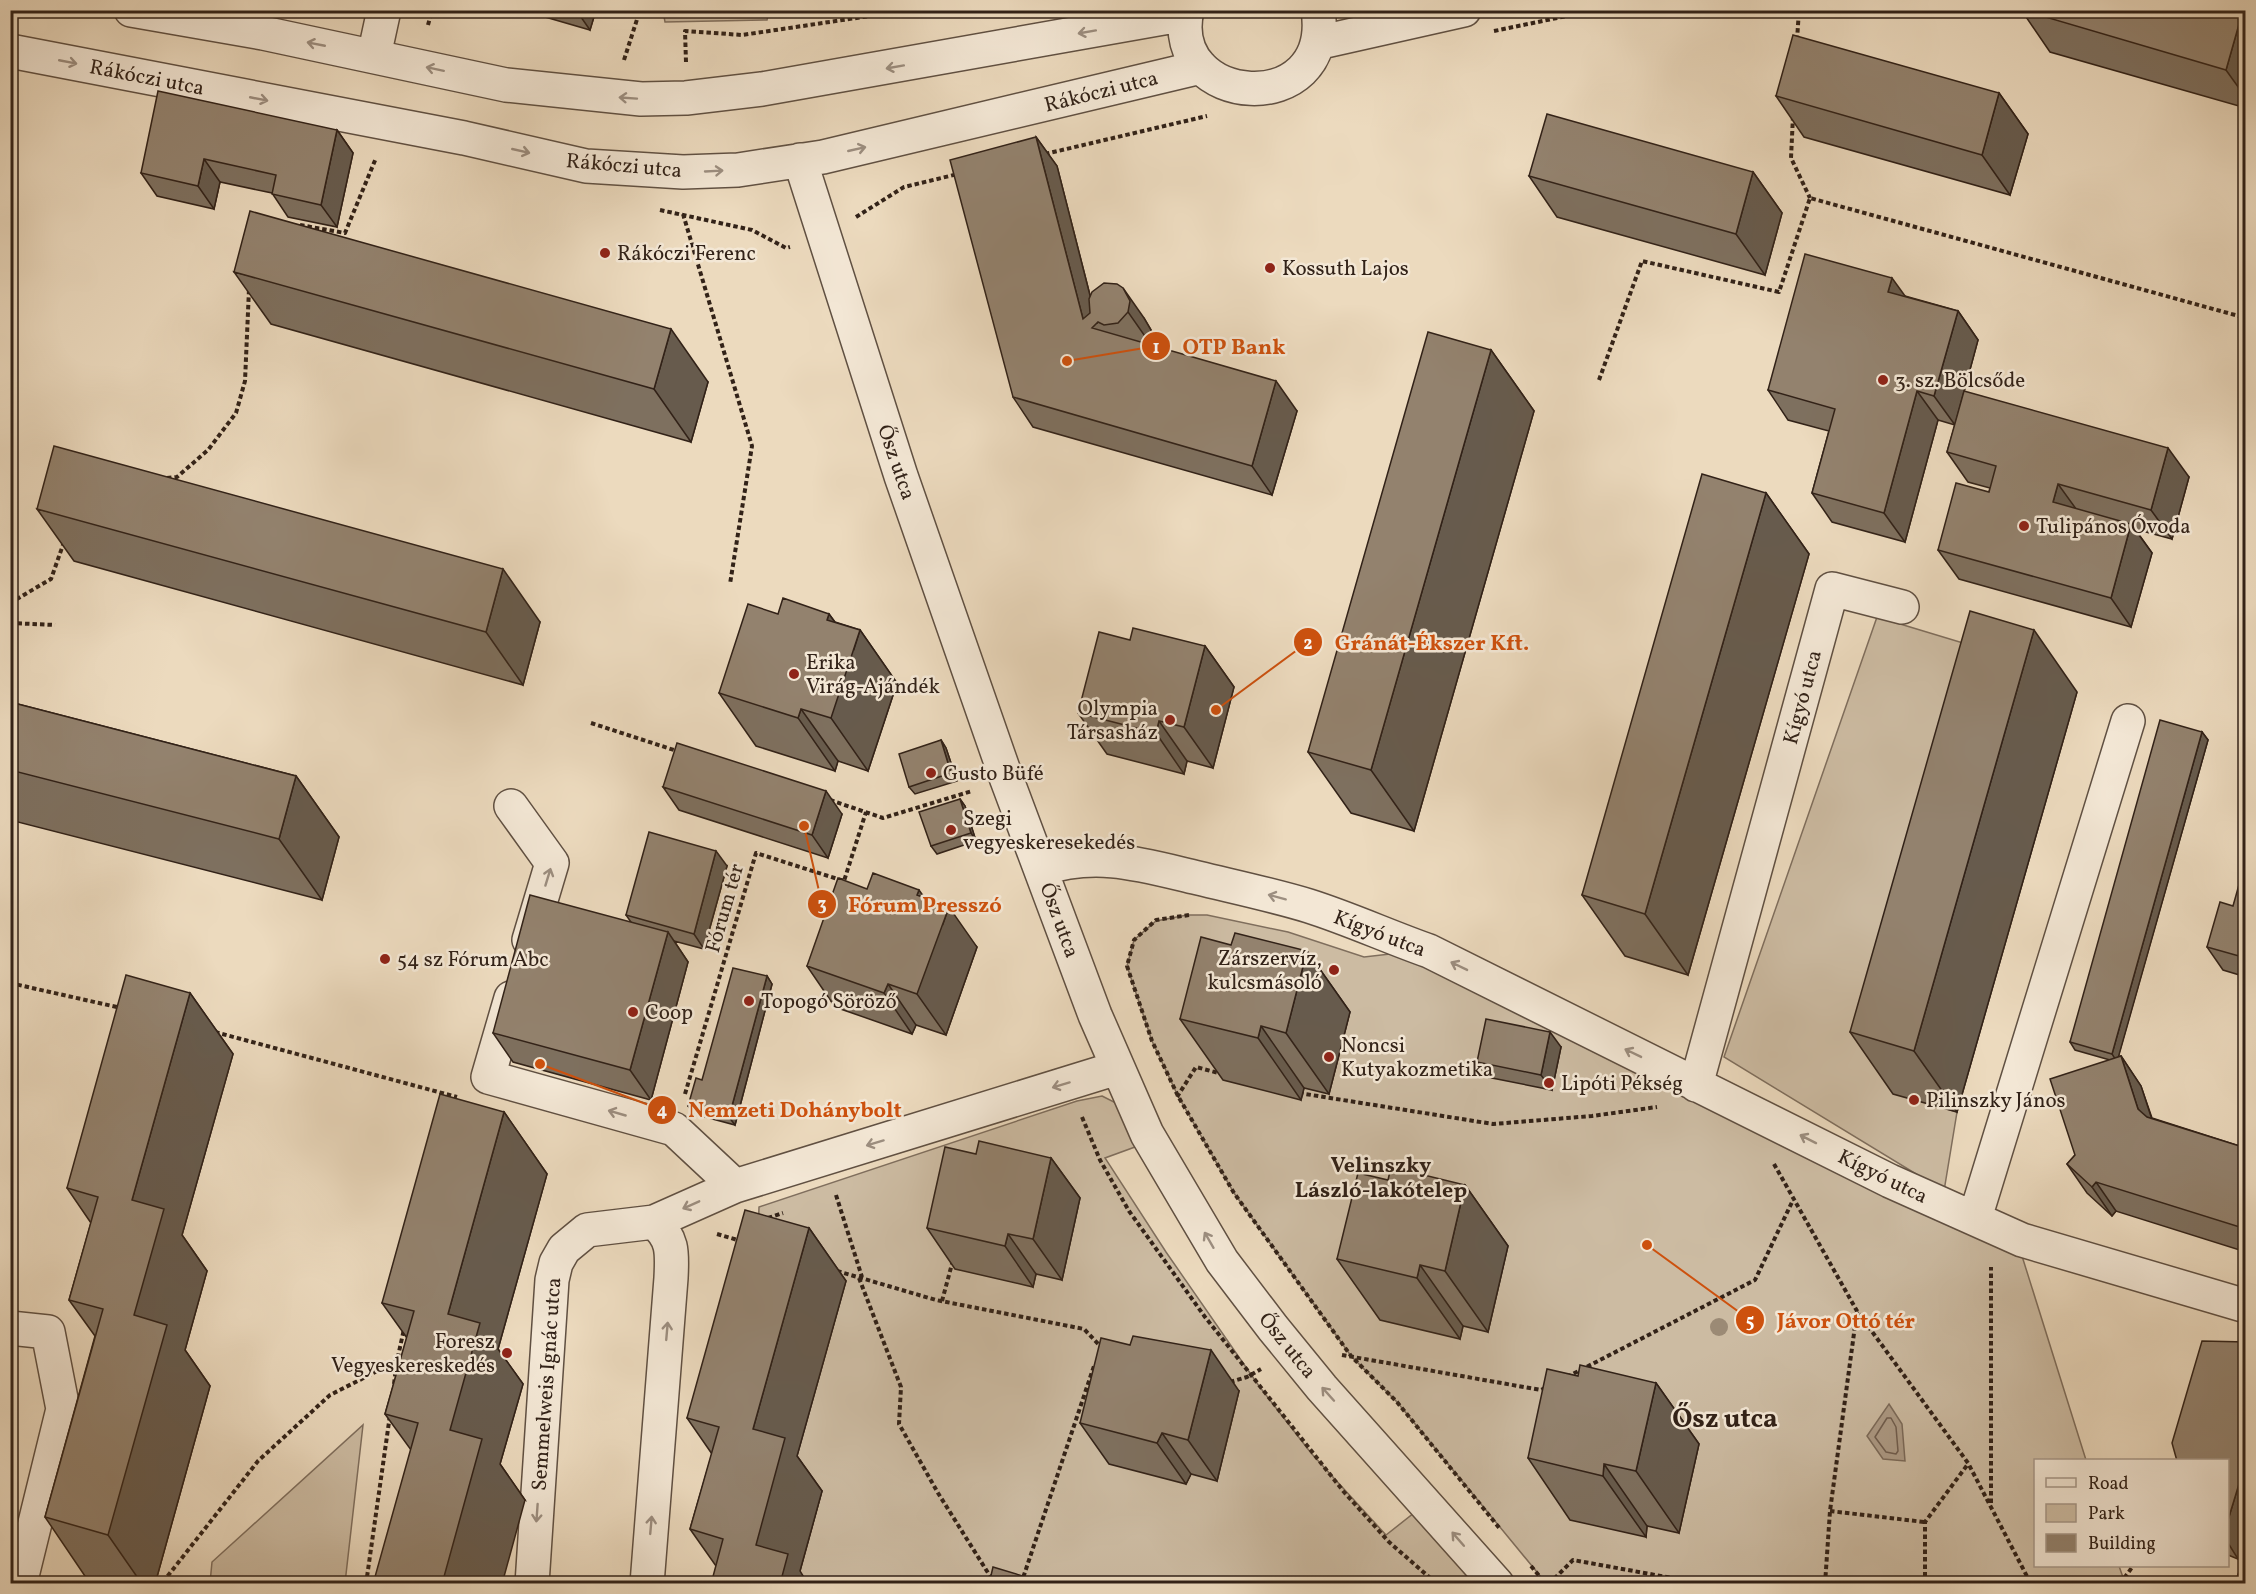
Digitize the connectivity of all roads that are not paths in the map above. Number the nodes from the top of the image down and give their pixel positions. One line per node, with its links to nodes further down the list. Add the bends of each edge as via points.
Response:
1 (131, 10): 6 (street)
2 (384, 10): 9 (street)
3 (1318, 10): 7 (street)
4 (1464, 10): 7 (street)
5 (1186, 12): 9 (street, one-way to 9, via 839,77 686,98 583,94 506,85); 10 (street, via 1186,33)
6 (266, 22): 9 (street, one-way to 6)
7 (1317, 43): 10 (street, via 1306,64 1288,81 1266,89 1242,90 1220,82)
8 (10, 51): 11 (street, Rákóczi utca, one-way to 11, via 464,138 586,166 683,172 738,170)
9 (374, 56)
10 (1201, 67): 11 (street, Rákóczi utca, one-way to 10)
11 (800, 160): 15 (street, Ősz utca, via 901,476)
12 (1902, 607): 17 (street, Kígyó utca, via 1832,589)
13 (2128, 721): 20 (street)
14 (512, 806): 18 (street, one-way to 14, via 674,1129 488,1077 552,863)
15 (1041, 869): 16 (street, Ősz utca); 17 (street, Kígyó utca, one-way to 15, via 1430,951 1310,906 1106,858 1066,860)
16 (1117, 1068): 18 (street, Semmelweis Ignác utca, one-way to 18); 26 (street, Ősz utca, one-way to 16, via 1292,1351 1222,1261 1147,1134)
17 (1692, 1082): 20 (street, Kígyó utca, one-way to 17, via 1890,1181)
18 (735, 1186): 19 (street, Semmelweis Ignác utca, one-way to 19)
19 (654, 1222): 24 (street, Semmelweis Ignác utca, one-way to 24, via 587,1230 573,1238 556,1263); 25 (street, one-way to 19, via 672,1244)
20 (1983, 1222): 21 (street, Kígyó utca, via 2022,1240)
21 (2246, 1306)
22 (10, 1328): 23 (street, via 48,1332 63,1409)
23 (20, 1584)
24 (532, 1584)
25 (647, 1584)
26 (1497, 1584)

